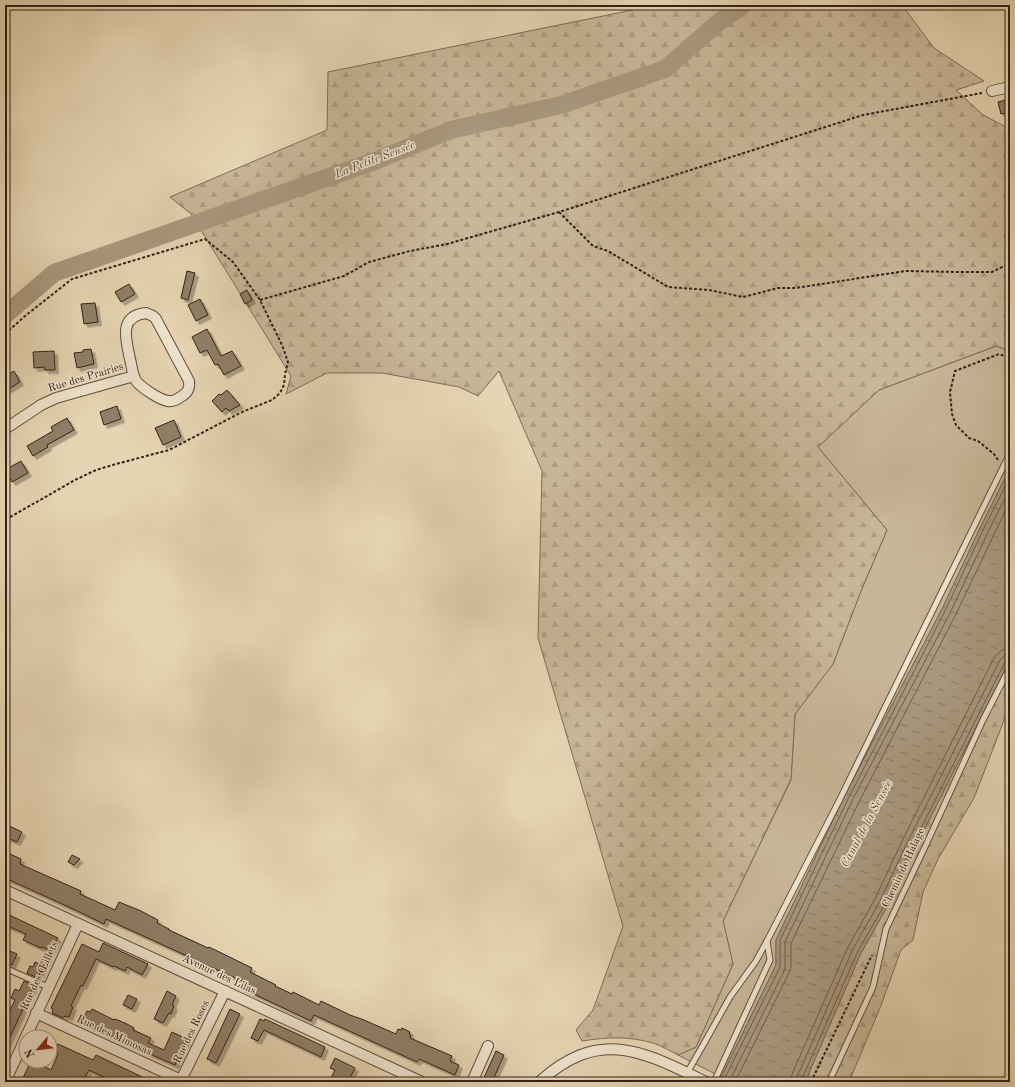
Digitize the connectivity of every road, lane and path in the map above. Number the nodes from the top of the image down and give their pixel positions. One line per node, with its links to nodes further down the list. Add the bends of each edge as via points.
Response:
1 (1010, 87): 2 (street)
2 (992, 91): 3 (path, via 863,115)
3 (559, 212): 4 (path, via 592,246 608,251 668,287 708,290 743,297 778,288 796,288 905,271 992,272); 5 (path, via 447,244 369,262 344,276)
4 (1010, 263)
5 (260, 300): 6 (path, via 233,262 206,240 72,279); 12 (path, via 288,362 284,385 272,400 242,412 169,450 91,473)
6 (5, 334)
7 (1010, 358): 11 (path, via 999,354 955,371 950,392 956,425 969,438 978,441 994,454)
8 (134, 376): 8 (street, Rue des Prairies, via 143,387 165,400 172,401 181,397 189,387 190,381 185,370 156,319 150,314 136,315 125,329); 9 (street, Rue des Prairies, via 56,398)
9 (5, 429)
10 (1010, 454): 11 (lane)
11 (1003, 467): 16 (lane)
12 (5, 520)
13 (1010, 667): 33 (lane, Chemin de Halage, via 886,929 873,987)
14 (5, 890): 15 (street, Avenue des Lilas)
15 (78, 924): 19 (street, Rue des Œillets); 20 (street, Avenue des Lilas)
16 (767, 942): 23 (lane, via 730,997); 31 (lane, via 770,960)
17 (874, 952): 32 (path)
18 (5, 968): 19 (lane)
19 (48, 987): 21 (street, Rue des Œillets)
20 (225, 991): 24 (street, Avenue des Lilas); 25 (street, Rue des Roses)
21 (36, 1013): 25 (street, Rue des Mimosas); 26 (street, Rue des Œillets)
22 (488, 1046): 28 (street)
23 (687, 1073): 29 (street, via 646,1055 608,1049 590,1051 573,1058); 30 (street)
24 (401, 1078): 27 (street, Avenue des Lilas)
25 (183, 1081)
26 (5, 1082)
27 (422, 1082)
28 (472, 1082)
29 (540, 1082)
30 (706, 1082)
31 (714, 1082)
32 (811, 1082)
33 (829, 1082)

